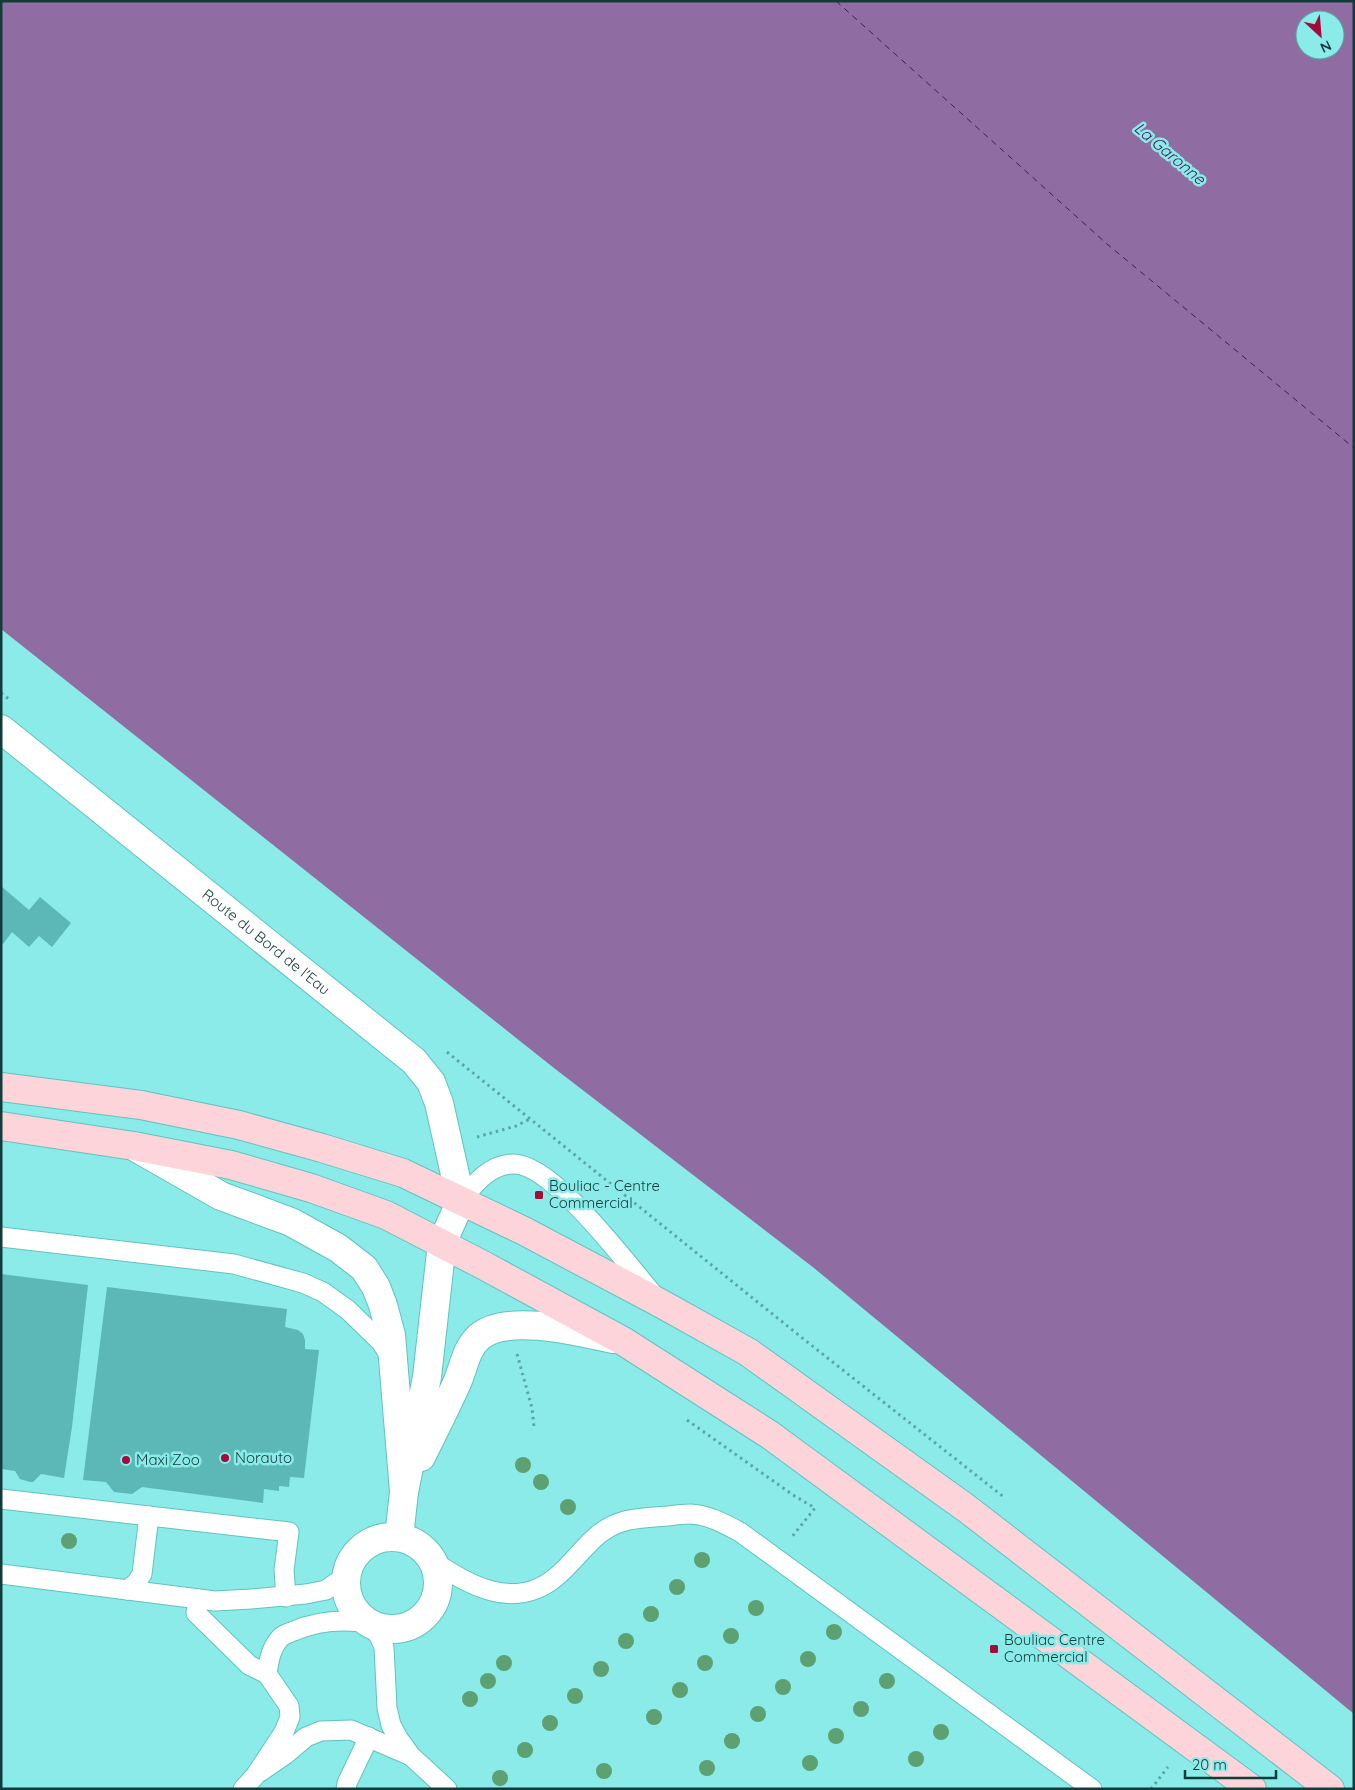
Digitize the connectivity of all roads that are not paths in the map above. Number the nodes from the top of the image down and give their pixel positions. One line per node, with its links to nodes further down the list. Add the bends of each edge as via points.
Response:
1 (1, 729): 5 (street, Route du Bord de l'Eau, via 414,1061 431,1082 439,1103)
2 (1, 1087): 5 (main road, via 141,1105 238,1125 403,1173)
3 (1, 1126): 4 (main road)
4 (134, 1146): 7 (main road, via 231,1165 311,1188 386,1215); 10 (street, via 220,1196 291,1222 338,1248 364,1268 383,1305)
5 (461, 1201): 7 (street); 8 (main road); 8 (lane, via 478,1179 488,1172 512,1164 526,1165 548,1179 584,1212)
6 (1, 1237): 10 (lane, via 234,1264 303,1284 323,1292 348,1310 381,1342)
7 (442, 1244): 9 (main road); 11 (street, via 427,1377)
8 (660, 1303): 30 (main road, via 748,1352 966,1508)
9 (623, 1340): 11 (street, via 555,1327 510,1325 480,1336 468,1350 457,1382); 29 (main road, via 770,1435)
10 (394, 1364): 11 (street)
11 (404, 1492): 14 (street)
12 (1, 1499): 13 (lane)
13 (149, 1516): 18 (lane, via 142,1574); 19 (lane, via 289,1532 284,1570)
14 (399, 1538): 15 (street, via 412,1541); 17 (street, via 371,1542 351,1561)
15 (432, 1560): 21 (street, via 437,1588 425,1614 413,1624 399,1628 384,1628); 28 (lane, via 458,1578 486,1590 500,1594 521,1593 554,1579 599,1534 633,1518 691,1514 720,1521 740,1532)
16 (1, 1574): 18 (lane)
17 (347, 1575): 19 (lane, via 326,1590); 21 (street, via 350,1603)
18 (126, 1590): 20 (lane)
19 (286, 1597): 20 (lane)
20 (198, 1599): 22 (lane, via 196,1613 249,1665)
21 (370, 1623): 22 (lane, via 334,1620 304,1626 282,1636 273,1648); 24 (lane, via 384,1648 391,1725)
22 (267, 1674): 25 (lane, via 289,1706 290,1717 284,1732)
23 (369, 1738): 24 (lane); 25 (lane, via 351,1730 321,1731 306,1737); 26 (lane)
24 (411, 1756): 27 (lane)
25 (249, 1782)
26 (346, 1789)
27 (447, 1789)
28 (1092, 1789)
29 (1252, 1789)
30 (1330, 1789)

